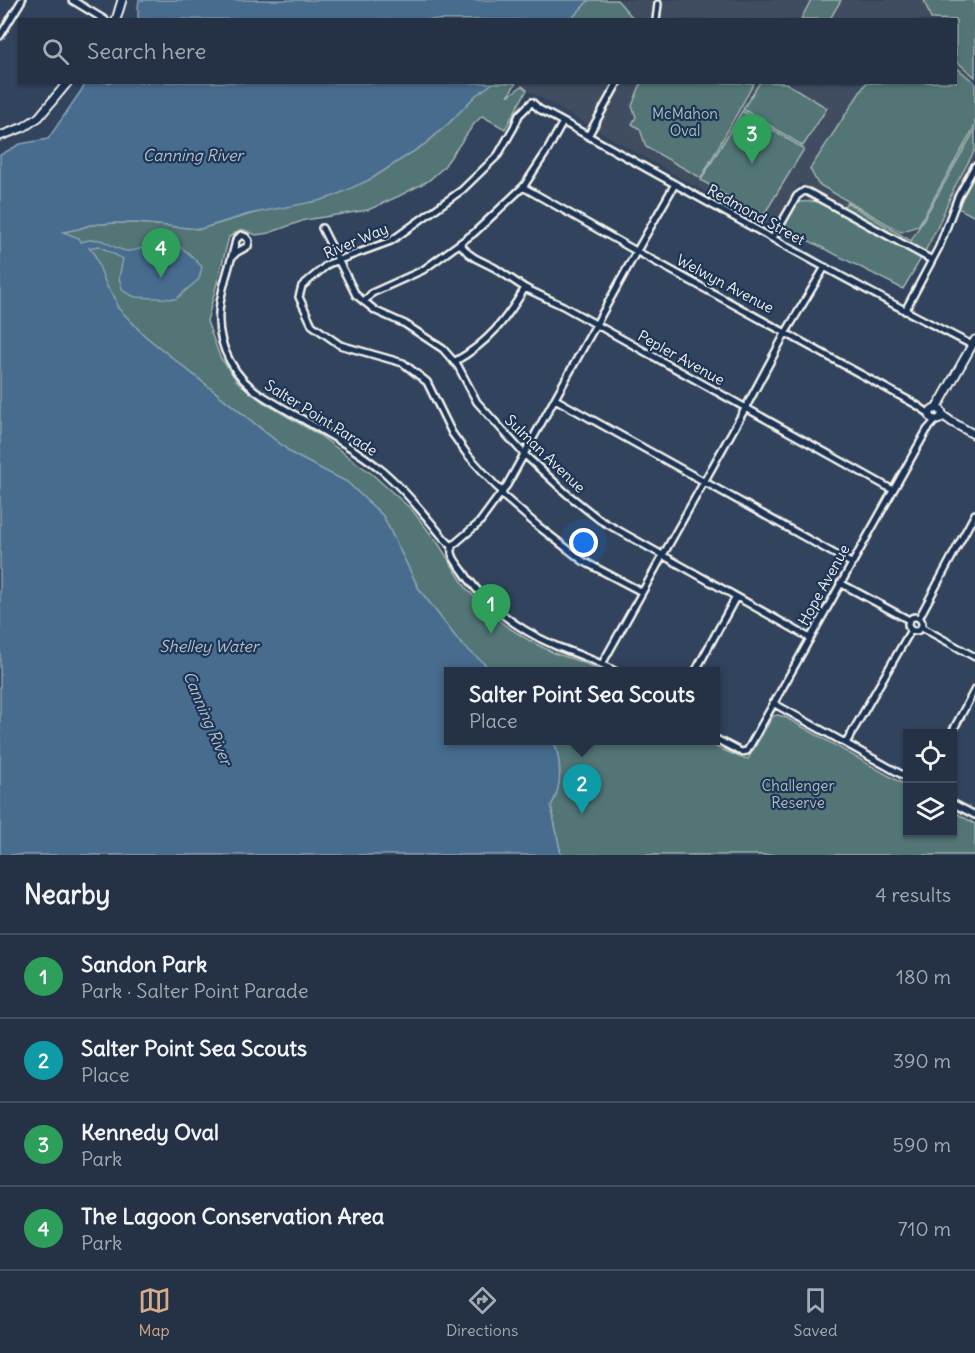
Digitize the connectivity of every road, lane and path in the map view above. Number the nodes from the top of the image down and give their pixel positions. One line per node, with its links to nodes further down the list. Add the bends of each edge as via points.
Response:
1 (22, 0): 8 (street)
2 (72, 0): 5 (street)
3 (122, 0): 6 (street)
4 (658, 4): 7 (street)
5 (102, 18)
6 (117, 18)
7 (656, 18)
8 (0, 36)
9 (66, 84): 13 (street, via 39,117)
10 (617, 84): 14 (street)
11 (532, 102): 12 (street, Redmond Street); 23 (street, River Way, via 519,115 498,155 462,190 391,241)
12 (563, 122): 14 (street, Redmond Street); 17 (street)
13 (0, 136)
14 (588, 136): 16 (street, Redmond Street)
15 (975, 166): 24 (street)
16 (675, 184): 19 (street, Redmond Street); 21 (street)
17 (523, 187): 20 (street); 21 (street, Welwyn Avenue)
18 (322, 228): 23 (street, Sulman Avenue)
19 (773, 238): 24 (street, via 797,196 804,191); 25 (street, Redmond Street)
20 (460, 244): 26 (street, Pepler Avenue, via 471,256); 27 (street, via 423,270 372,293)
21 (636, 251): 29 (street); 30 (street, Welwyn Avenue)
22 (232, 257): 42 (street, Salter Point Parade, via 219,324 222,344 234,369 254,391 361,454 384,472)
23 (337, 260): 27 (street, Sulman Avenue, via 353,292); 40 (street, River Way, via 301,287 300,298 312,326 340,345 403,363 425,380 452,433)
24 (932, 260): 28 (street)
25 (825, 267): 28 (street, Redmond Street); 30 (street)
26 (525, 288): 29 (street, Pepler Avenue); 32 (street, via 488,339)
27 (364, 302): 32 (street, Sulman Avenue, via 422,334)
28 (905, 311): 31 (street, Redmond Street)
29 (596, 325): 33 (street); 34 (street, Pepler Avenue)
30 (786, 332): 34 (street); 35 (street, Welwyn Avenue)
31 (974, 342): 35 (street, Hope Avenue)
32 (454, 362): 37 (street, Sulman Avenue, via 477,402)
33 (555, 399): 37 (street); 38 (street)
34 (746, 407): 38 (street); 39 (street, Pepler Avenue)
35 (936, 414): 36 (street, Welwyn Avenue); 39 (street, Hope Avenue)
36 (975, 435)
37 (524, 454): 40 (street); 43 (street, Sulman Avenue, via 600,520)
38 (704, 483): 43 (street); 44 (street)
39 (893, 490): 44 (street, Hope Avenue)
40 (502, 493): 42 (street, via 479,523); 46 (street, River Way, via 584,561)
41 (975, 514): 48 (street)
42 (452, 546): 54 (street, Salter Point Parade, via 452,554 465,575 505,616 549,642)
43 (663, 556): 46 (street); 47 (street, Sulman Avenue)
44 (851, 563): 45 (street, Hope Avenue)
45 (840, 583): 49 (street); 52 (street, Hope Avenue)
46 (642, 592): 54 (street)
47 (736, 597): 52 (street, Sulman Avenue); 56 (street)
48 (919, 618): 49 (street); 50 (street)
49 (909, 620): 51 (street)
50 (921, 627): 51 (street); 53 (street)
51 (911, 630): 61 (street)
52 (810, 638): 58 (street, Hope Avenue)
53 (975, 657)
54 (602, 664): 55 (street, Salter Point Parade)
55 (607, 667)
56 (698, 667)
57 (975, 689): 59 (street)
58 (773, 703): 60 (street, Hope Avenue, via 745,752); 61 (street)
59 (954, 729)
60 (720, 741)
61 (846, 743): 62 (street)
62 (903, 775)
63 (957, 806): 64 (street)
64 (975, 815)

